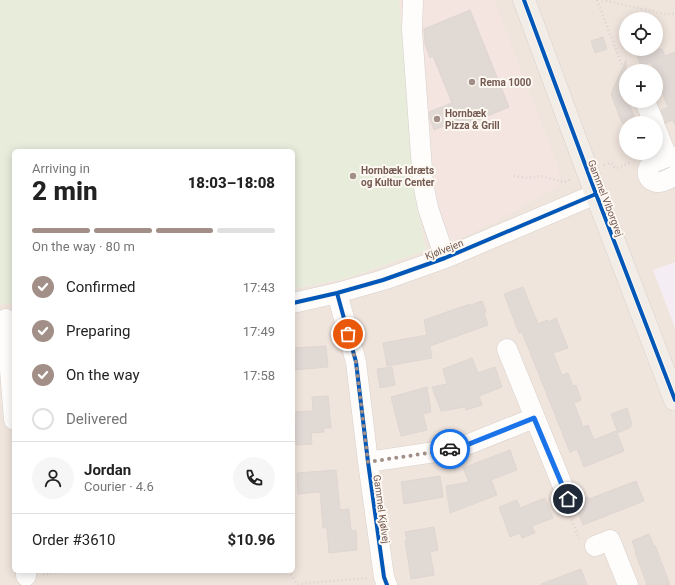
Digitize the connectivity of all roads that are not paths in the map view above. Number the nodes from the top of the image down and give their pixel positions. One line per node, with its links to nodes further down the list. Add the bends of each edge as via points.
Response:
1 (413, 0): 7 (street, via 412,30 423,183 428,208)
2 (524, 0): 6 (main road, Gammel Viborgvej)
3 (663, 142): 4 (street)
4 (671, 157): 5 (street, via 652,163 648,176 660,182)
5 (675, 176)
6 (596, 194): 7 (street, Kjølvejen); 13 (main road, Gammel Viborgvej)
7 (445, 258): 8 (street, Kjølvejen)
8 (338, 293): 9 (street, Kjølvejen); 15 (street, Gammel Kjølvej, via 356,362)
9 (295, 303)
10 (7, 319): 12 (street)
11 (507, 349): 14 (street)
12 (12, 391)
13 (675, 400)
14 (534, 418): 15 (street, via 469,444); 16 (street)
15 (368, 462): 18 (street, Gammel Kjølvej)
16 (568, 499)
17 (595, 546): 19 (street, via 610,540)
18 (385, 581)
19 (628, 585)

